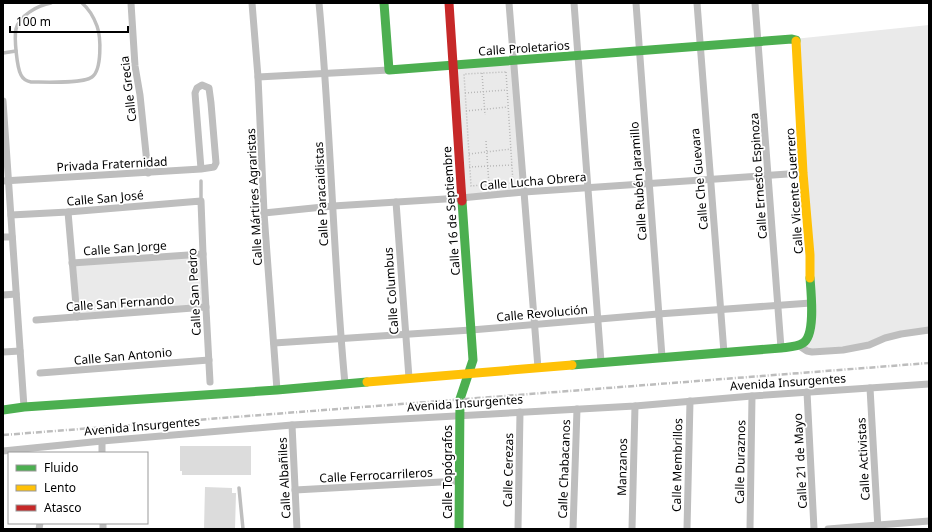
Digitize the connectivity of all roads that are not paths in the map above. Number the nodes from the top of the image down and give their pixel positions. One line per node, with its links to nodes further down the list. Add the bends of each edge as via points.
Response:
1 (51, 3): 16 (lane, via 35,8 19,24 16,30)
2 (82, 3): 16 (lane, via 98,32 99,63 92,78 80,81 27,81 21,76)
3 (132, 3): 28 (street, Calle Grecia, via 135,66)
4 (252, 3): 24 (street, Calle Mártires Agraristas)
5 (319, 3): 23 (street, Calle Paracaidistas)
6 (384, 3): 22 (street)
7 (449, 3): 21 (street, Calle 16 de Septiembre)
8 (509, 3): 20 (street)
9 (574, 3): 19 (street)
10 (636, 3): 17 (street, Calle Rubén Jaramillo)
11 (697, 3): 15 (street, Calle Che Guevara)
12 (755, 3): 14 (street, Calle Ernesto Espinoza)
13 (792, 39): 14 (street, Calle Proletarios); 29 (street, Calle Vicente Guerrero, via 797,41)
14 (758, 42): 15 (street, Calle Proletarios); 30 (street, Calle Ernesto Espinoza)
15 (700, 47): 17 (street, Calle Proletarios); 31 (street, Calle Che Guevara)
16 (16, 51): 18 (lane)
17 (639, 51): 19 (street, Calle Proletarios); 34 (street, Calle Rubén Jaramillo)
18 (3, 53)
19 (579, 56): 20 (street, Calle Proletarios); 35 (street)
20 (513, 61): 21 (street, Calle Proletarios); 36 (street)
21 (453, 65): 22 (street, Calle Proletarios); 37 (street, Calle 16 de Septiembre)
22 (389, 70): 23 (street, Calle Proletarios)
23 (326, 74): 24 (street, Calle Proletarios); 40 (street, Calle Paracaidistas)
24 (258, 77): 42 (street, Calle Mártires Agraristas)
25 (3, 101): 26 (street)
26 (4, 120): 32 (street)
27 (201, 169): 27 (street, Privada Fraternidad, via 216,166 211,103 208,88 202,85 195,93); 28 (street, Privada Fraternidad)
28 (148, 173): 32 (street, Privada Fraternidad)
29 (803, 173): 30 (street, Calle Lucha Obrera); 50 (street, Calle Vicente Guerrero, via 809,231)
30 (769, 175): 31 (street, Calle Lucha Obrera); 51 (street, Calle Ernesto Espinoza)
31 (711, 179): 34 (street, Calle Lucha Obrera); 53 (street, Calle Che Guevara)
32 (6, 181): 43 (street)
33 (201, 181): 38 (lane)
34 (650, 183): 35 (street, Calle Lucha Obrera); 54 (street, Calle Rubén Jaramillo)
35 (587, 188): 36 (street, Calle Lucha Obrera); 56 (street)
36 (524, 192): 37 (street, Calle Lucha Obrera); 58 (street)
37 (461, 198): 39 (street, Calle Lucha Obrera); 59 (street, Calle 16 de Septiembre)
38 (201, 201): 41 (street, Calle San José); 46 (street, Calle San Pedro)
39 (396, 202): 40 (street, Calle Lucha Obrera); 61 (street, Calle Columbus)
40 (333, 206): 42 (street, Calle Lucha Obrera); 62 (street, Calle Paracaidistas)
41 (68, 212): 43 (street, Calle San José); 47 (street)
42 (264, 213): 63 (street, Calle Mártires Agraristas)
43 (11, 215): 44 (street)
44 (12, 236): 45 (street); 48 (street)
45 (3, 237)
46 (203, 254): 47 (street, Calle San Jorge); 52 (street, Calle San Pedro)
47 (72, 262): 55 (street)
48 (16, 294): 49 (street); 66 (street)
49 (3, 295)
50 (811, 302): 51 (street, Calle Revolución); 64 (street, Calle Vicente Guerrero, via 810,330 806,341)
51 (778, 305): 53 (street, Calle Revolución); 65 (street, Calle Ernesto Espinoza)
52 (206, 307): 55 (street, Calle San Fernando); 70 (street, Calle San Pedro)
53 (720, 309): 54 (street, Calle Revolución); 68 (street, Calle Che Guevara)
54 (658, 314): 56 (street, Calle Revolución); 69 (street, Calle Rubén Jaramillo)
55 (77, 317): 57 (street, Calle San Fernando)
56 (598, 319): 58 (street, Calle Revolución); 71 (street)
57 (36, 320)
58 (534, 325): 59 (street, Calle Revolución); 72 (street)
59 (471, 330): 61 (street, Calle Revolución); 74 (street, Calle 16 de Septiembre, via 473,360)
60 (929, 330): 64 (street, via 901,334 869,345 843,350 812,352)
61 (406, 334): 62 (street, Calle Revolución); 75 (street, Calle Columbus)
62 (340, 338): 63 (street, Calle Revolución); 77 (street, Calle Paracaidistas)
63 (274, 343): 80 (street, Calle Mártires Agraristas)
64 (800, 344): 65 (street)
65 (781, 348): 68 (street)
66 (20, 351): 67 (street); 85 (street)
67 (3, 352)
68 (724, 353): 69 (street)
69 (662, 357): 71 (street)
70 (209, 360): 73 (street, Calle San Antonio); 76 (street, Calle San Pedro)
71 (601, 362): 72 (street)
72 (538, 368): 74 (street)
73 (40, 373)
74 (470, 374): 75 (street); 89 (street, Calle 16 de Septiembre, via 460,399)
75 (409, 378): 77 (street)
76 (210, 382)
77 (345, 384): 80 (street)
78 (929, 384): 79 (street, Avenida Insurgentes)
79 (870, 388): 81 (street, Avenida Insurgentes); 99 (street, Calle Activistas)
80 (277, 390): 85 (street)
81 (807, 392): 82 (street, Avenida Insurgentes); 108 (street, Calle 21 de Mayo)
82 (752, 396): 83 (street, Avenida Insurgentes); 107 (street, Calle Duraznos)
83 (690, 402): 84 (street, Avenida Insurgentes); 106 (street, Calle Membrillos)
84 (635, 406): 86 (street, Avenida Insurgentes); 105 (street, Manzanos)
85 (24, 407): 87 (street)
86 (577, 409): 88 (street, Avenida Insurgentes); 104 (street, Calle Chabacanos)
87 (3, 410)
88 (520, 412): 89 (street, Avenida Insurgentes); 103 (street, Calle Cerezas)
89 (459, 416): 90 (street, Avenida Insurgentes); 95 (street, Calle Topógrafos)
90 (292, 425): 91 (street, Avenida Insurgentes); 97 (street, Calle Albañiles)
91 (102, 441): 92 (street, Avenida Insurgentes); 94 (street)
92 (42, 450): 93 (street, Avenida Insurgentes)
93 (3, 451)
94 (102, 452)
95 (459, 481): 97 (street, Calle Ferrocarrileros); 102 (street, Calle Topógrafos)
96 (239, 488): 100 (lane)
97 (295, 490): 101 (street, Calle Albañiles)
98 (929, 521): 99 (street)
99 (878, 527): 109 (street)
100 (243, 529)
101 (297, 529)
102 (459, 529)
103 (518, 529)
104 (573, 529)
105 (632, 529)
106 (687, 529)
107 (750, 529)
108 (814, 529)
109 (828, 529)

